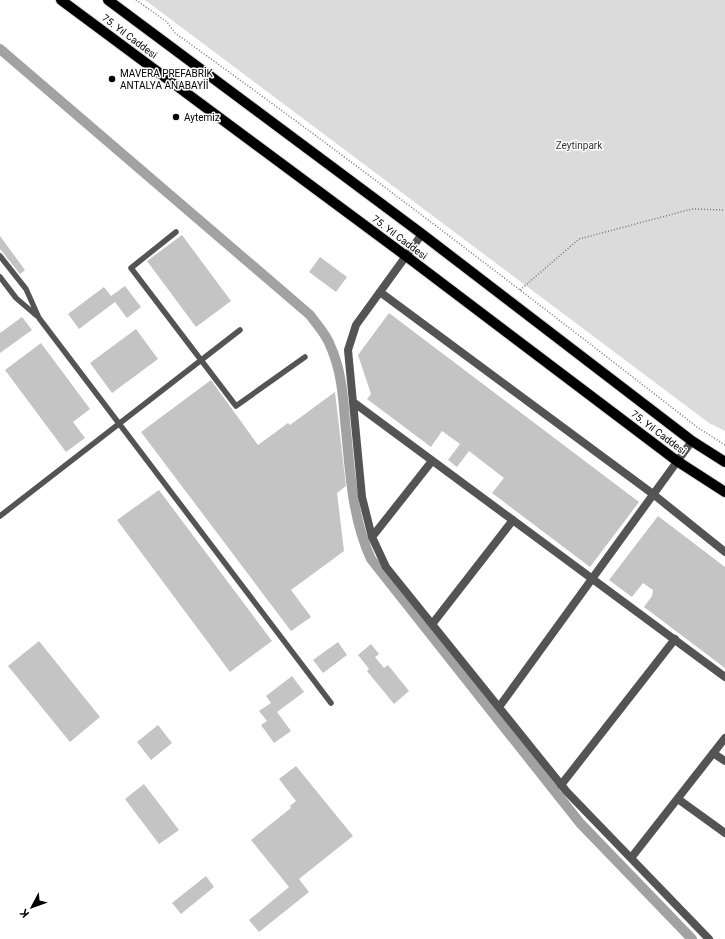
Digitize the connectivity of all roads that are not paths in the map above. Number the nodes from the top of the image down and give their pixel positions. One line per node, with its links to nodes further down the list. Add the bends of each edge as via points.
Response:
1 (61, 0): 6 (main road, 75. Yıl Caddesi)
2 (108, 0): 4 (main road, 75. Yıl Caddesi)
3 (176, 232): 12 (lane, via 131,268)
4 (422, 234): 6 (street); 15 (main road, 75. Yıl Caddesi)
5 (0, 256): 9 (lane, via 26,289)
6 (406, 256): 8 (street); 17 (main road, 75. Yıl Caddesi)
7 (0, 277): 9 (lane, via 16,298)
8 (380, 292): 13 (street, via 356,325 348,350); 20 (street)
9 (39, 318): 14 (lane)
10 (240, 330): 12 (lane)
11 (305, 357): 12 (lane, via 236,406)
12 (201, 361): 14 (lane)
13 (353, 402): 16 (street); 23 (street, via 362,497)
14 (119, 423): 21 (lane); 29 (lane)
15 (692, 441): 17 (street); 18 (main road, 75. Yıl Caddesi)
16 (432, 461): 22 (street); 23 (street)
17 (677, 461): 19 (main road, 75. Yıl Caddesi); 20 (street)
18 (725, 462)
19 (725, 492)
20 (653, 494): 24 (street); 25 (street)
21 (0, 516)
22 (513, 520): 25 (street); 26 (street)
23 (372, 537): 26 (street, via 386,567)
24 (725, 552)
25 (592, 578): 27 (street); 30 (street)
26 (433, 623): 30 (street)
27 (675, 640): 28 (street); 34 (street)
28 (725, 677)
29 (331, 703)
30 (499, 707): 34 (street)
31 (725, 738): 32 (street)
32 (713, 753): 33 (street); 35 (street)
33 (725, 762)
34 (561, 785): 37 (street)
35 (678, 799): 36 (street); 37 (street)
36 (725, 833)
37 (631, 858): 38 (street)
38 (709, 939)

